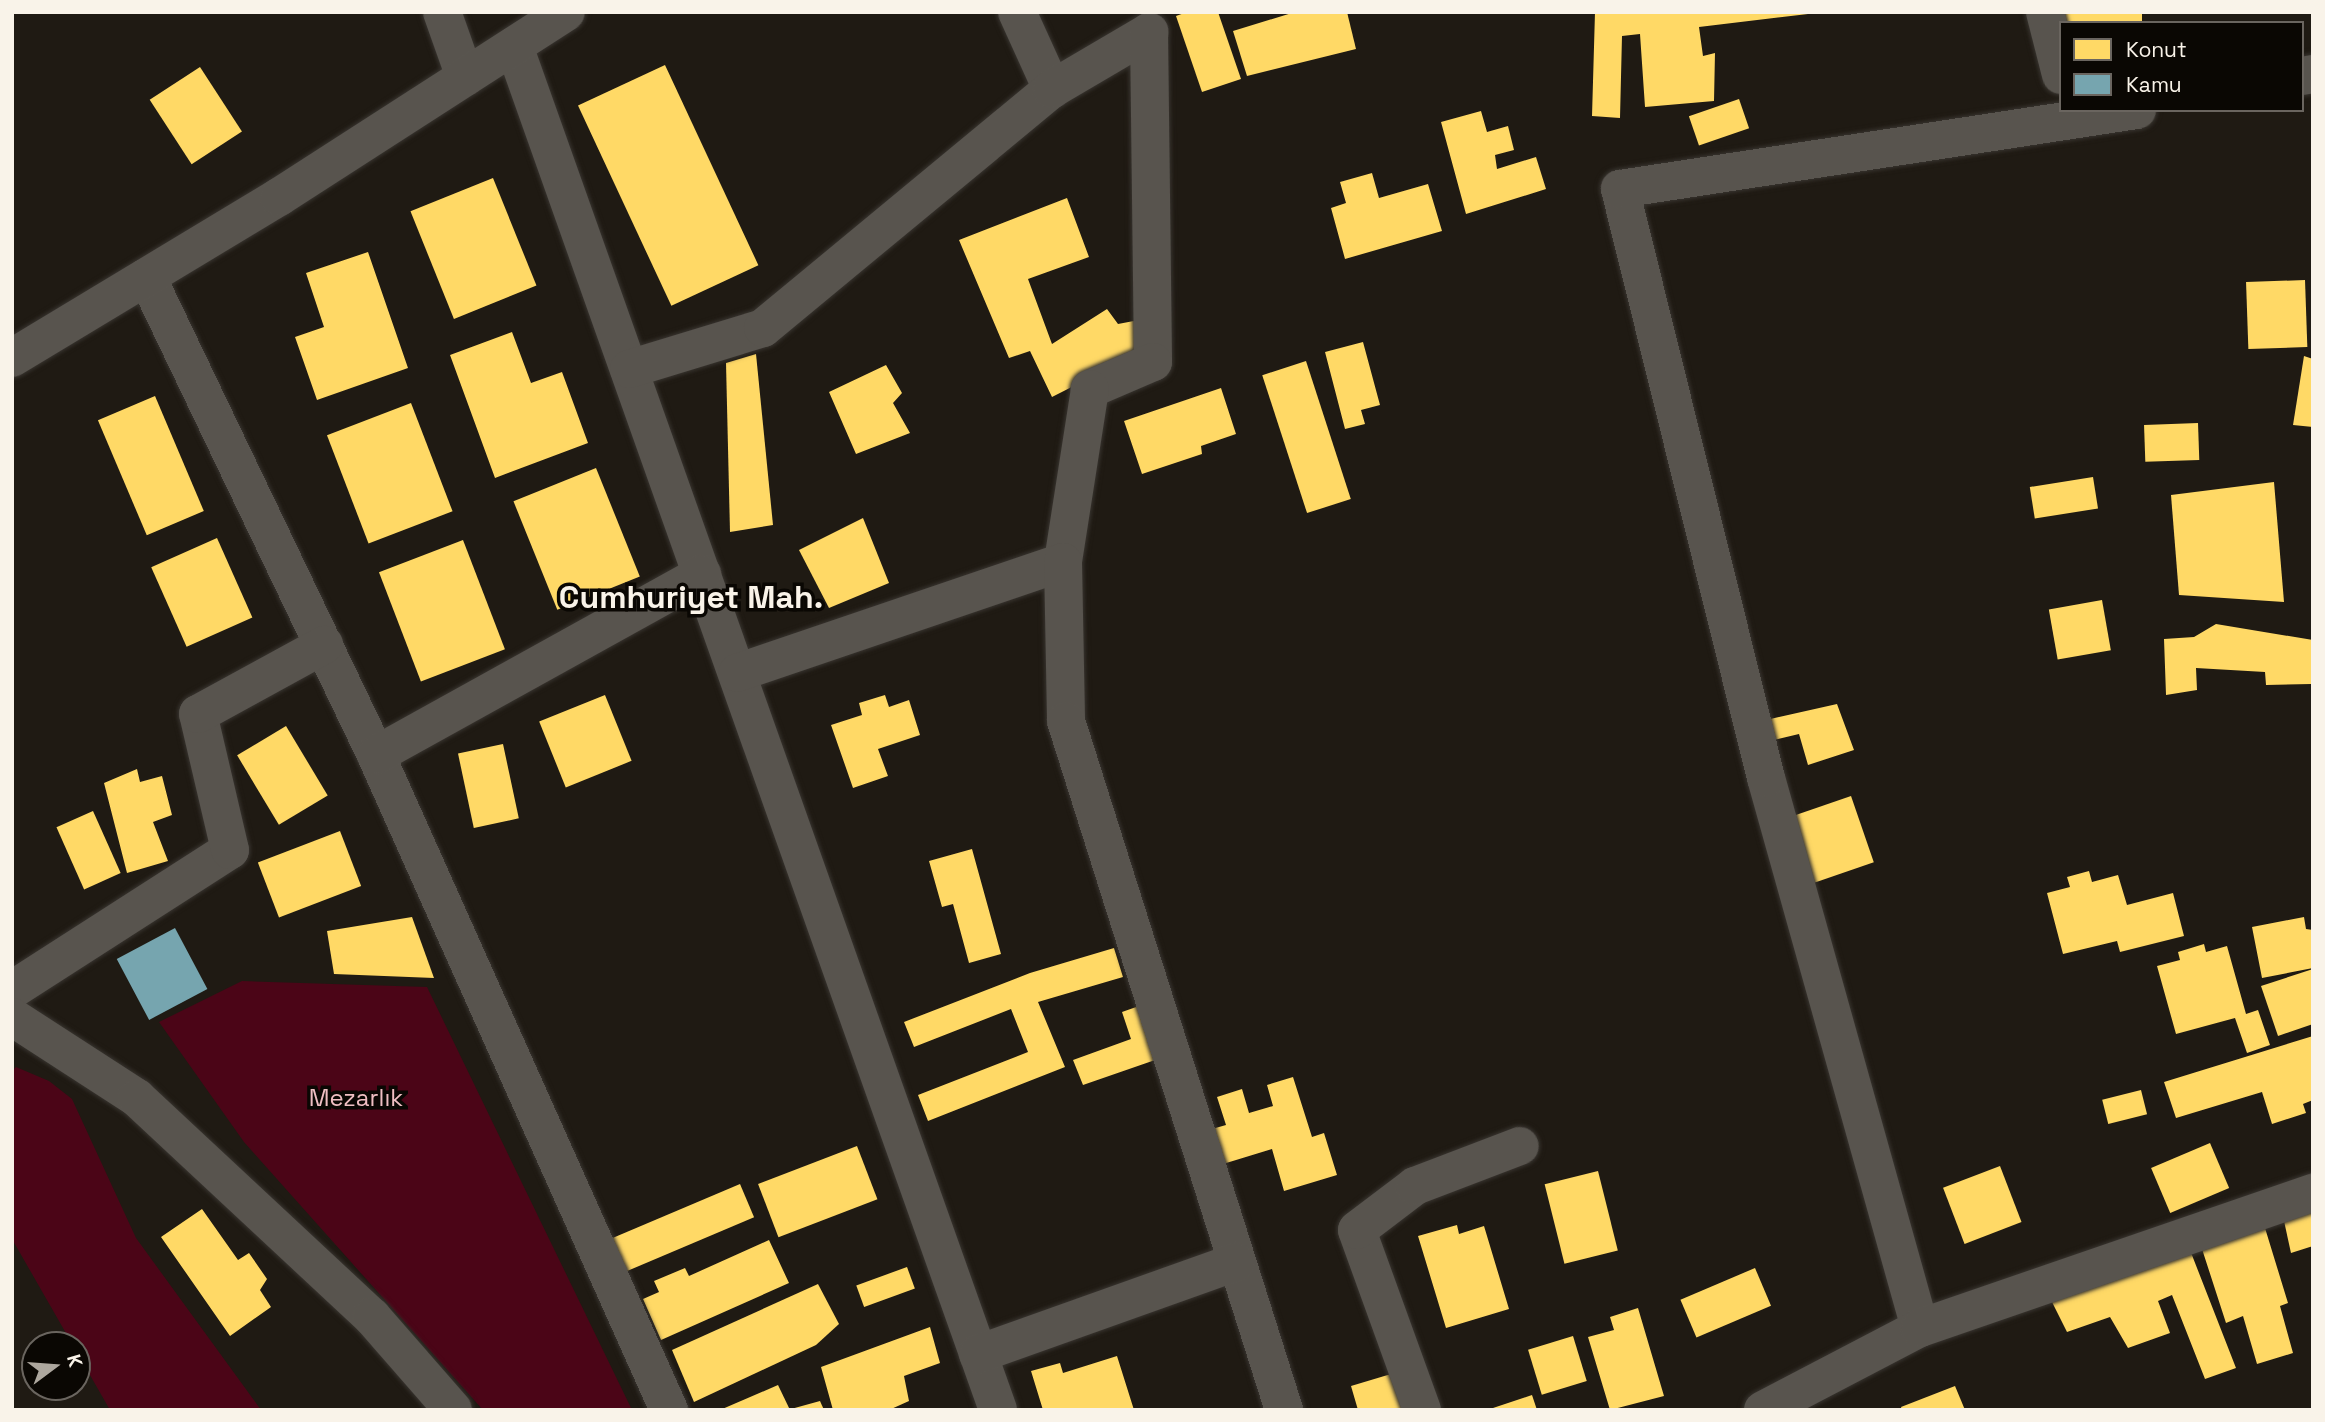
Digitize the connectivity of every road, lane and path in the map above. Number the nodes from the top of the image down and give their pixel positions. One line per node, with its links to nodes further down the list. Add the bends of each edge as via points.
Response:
1 (442, 12): 7 (street)
2 (566, 12): 5 (street)
3 (1017, 12): 8 (street)
4 (2045, 12): 6 (street)
5 (514, 46): 7 (street); 13 (street)
6 (2059, 67)
7 (465, 78): 11 (street)
8 (1052, 89): 13 (street, via 763,328); 14 (street, via 1149,32 1153,362 1090,388)
9 (2118, 112): 10 (street)
10 (2071, 117): 23 (street, via 1620,189 1766,778)
11 (148, 277): 12 (street); 16 (street)
12 (12, 359)
13 (629, 369): 15 (street)
14 (1063, 562): 17 (street); 22 (street, via 1066,721)
15 (702, 574): 17 (street); 18 (street)
16 (324, 645): 18 (street); 19 (street, via 198,714 230,850)
17 (737, 673): 24 (street)
18 (376, 755): 26 (street)
19 (14, 1013): 25 (street, via 137,1098 372,1317)
20 (1520, 1146): 29 (street, via 1415,1186 1357,1230)
21 (2313, 1193): 23 (street)
22 (1236, 1262): 24 (street); 28 (street)
23 (1920, 1328): 30 (street)
24 (978, 1354): 27 (street)
25 (453, 1410)
26 (669, 1410)
27 (998, 1410)
28 (1284, 1410)
29 (1422, 1410)
30 (1763, 1410)

